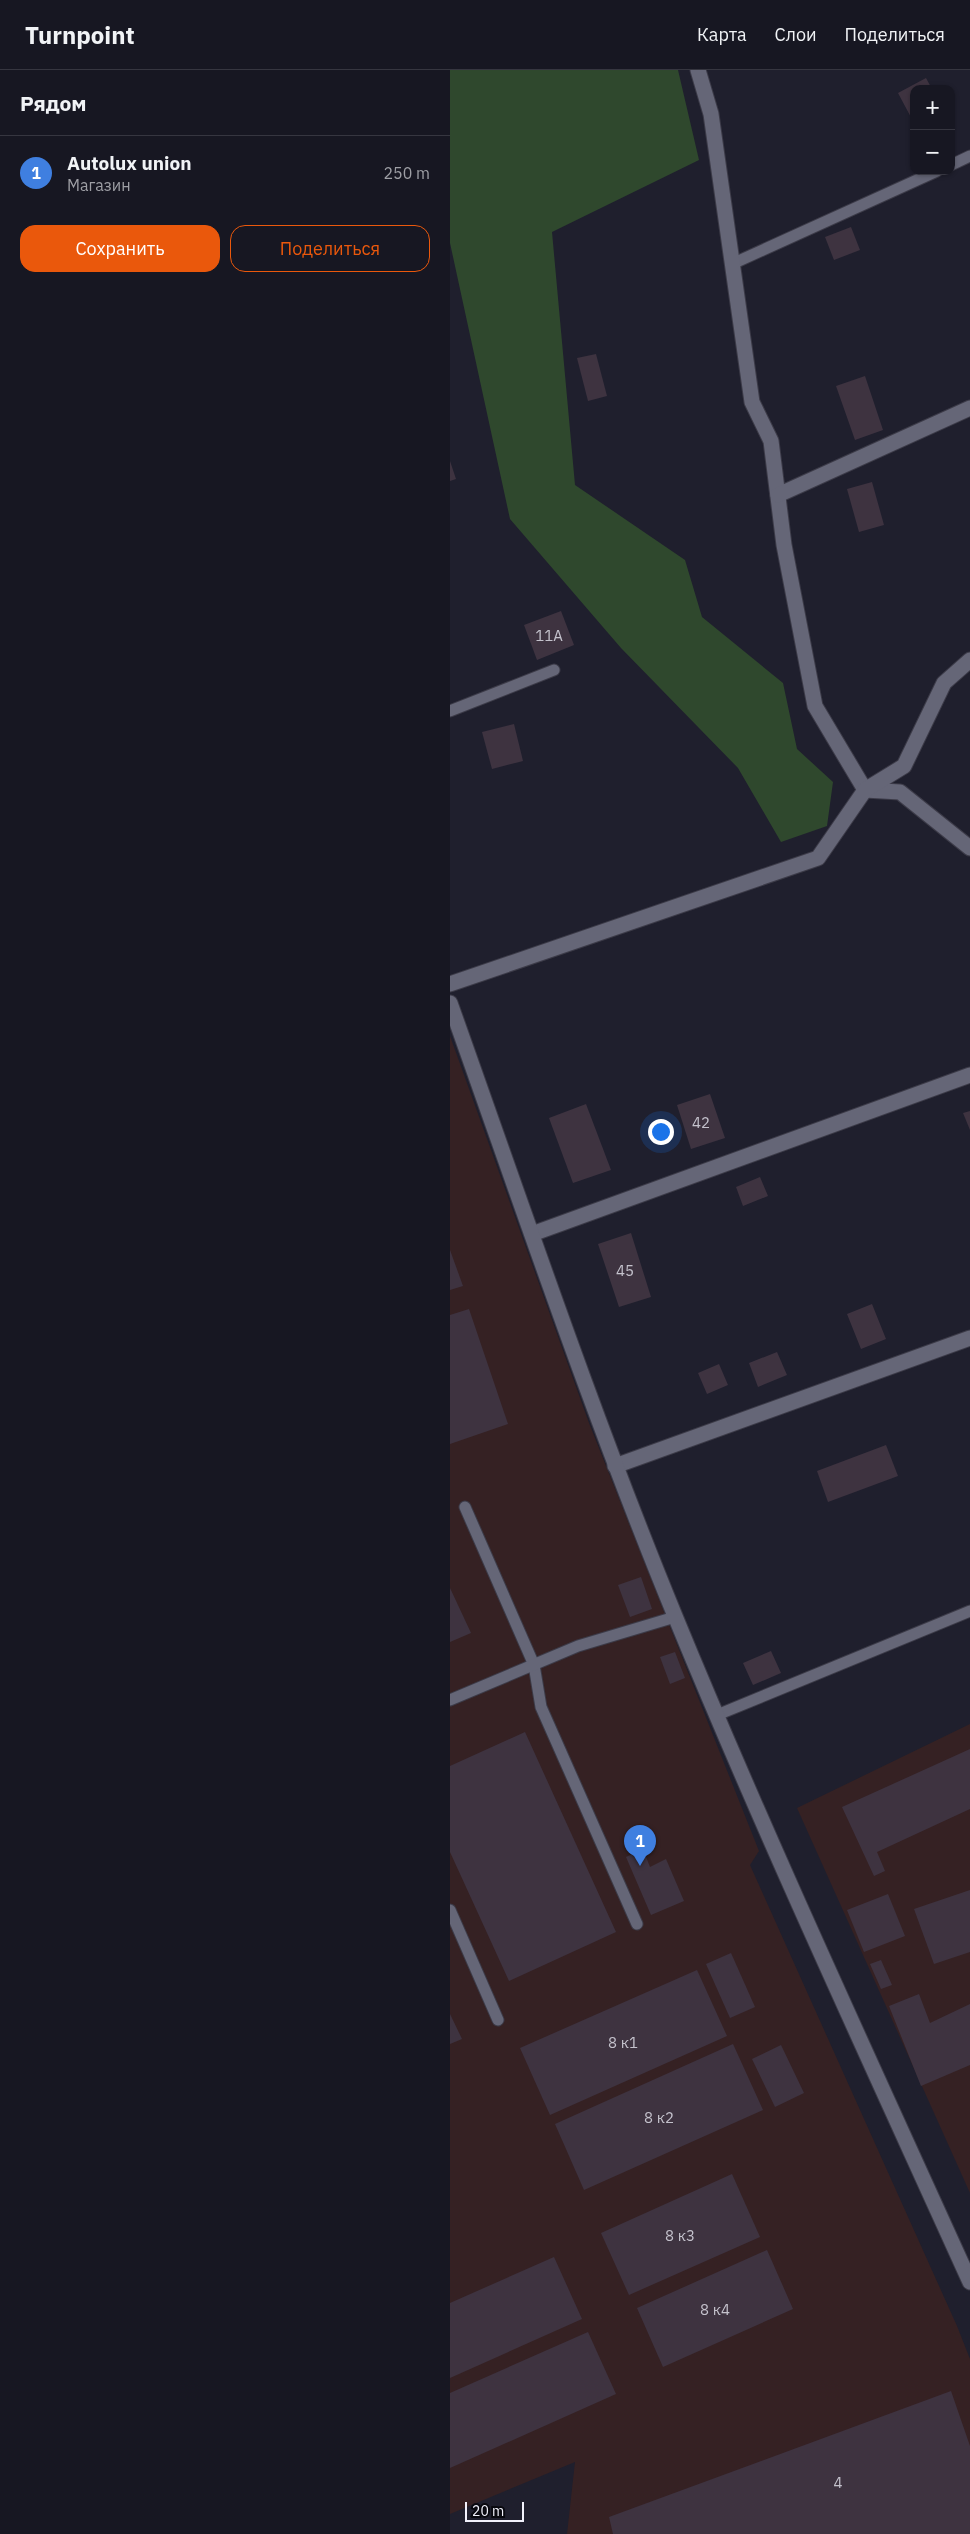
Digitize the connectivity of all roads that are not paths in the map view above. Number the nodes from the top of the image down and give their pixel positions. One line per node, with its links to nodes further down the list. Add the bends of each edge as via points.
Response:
1 (698, 70): 5 (street, via 711,114)
2 (970, 156): 3 (lane)
3 (955, 163)
4 (928, 175): 5 (lane)
5 (732, 264): 7 (street, via 752,402 771,441)
6 (970, 408): 7 (street)
7 (778, 495): 11 (street, via 784,545 815,706)
8 (970, 660): 11 (street, via 944,682 904,766)
9 (554, 670): 10 (lane)
10 (450, 712)
11 (865, 790): 12 (street, via 900,792); 13 (street, via 818,858)
12 (970, 848)
13 (450, 984)
14 (450, 1003): 16 (street)
15 (970, 1075): 16 (street)
16 (532, 1234): 18 (street)
17 (970, 1338): 18 (street)
18 (615, 1466): 21 (street)
19 (465, 1507): 22 (lane)
20 (970, 1611): 24 (lane)
21 (675, 1617): 22 (lane, via 578,1646); 24 (street)
22 (534, 1665): 23 (lane); 26 (lane, via 541,1707)
23 (450, 1700)
24 (717, 1715): 28 (street)
25 (450, 1910): 27 (lane)
26 (637, 1924)
27 (498, 2020)
28 (970, 2282)

